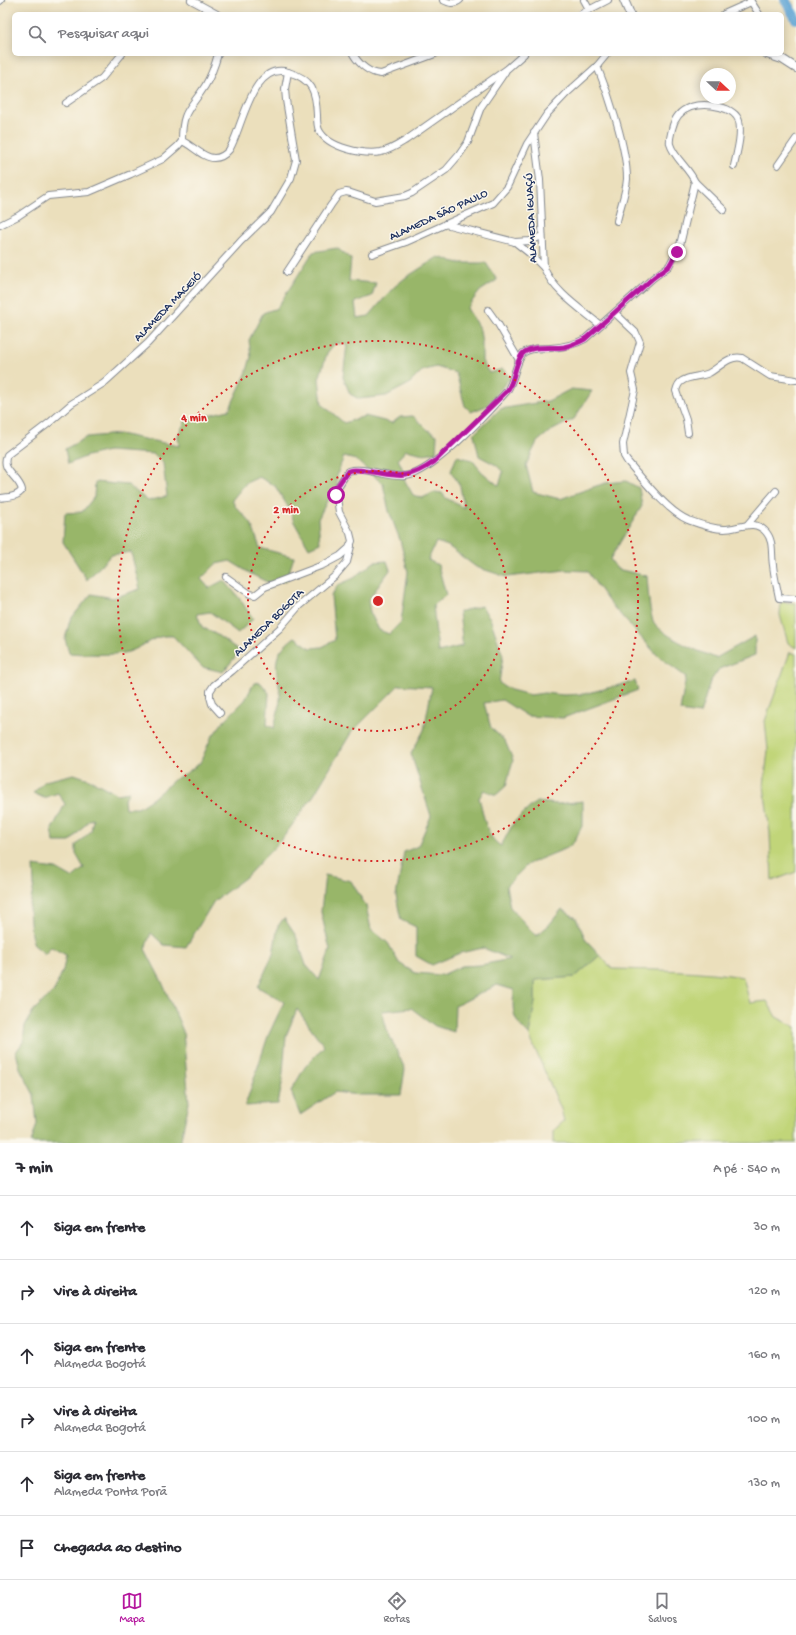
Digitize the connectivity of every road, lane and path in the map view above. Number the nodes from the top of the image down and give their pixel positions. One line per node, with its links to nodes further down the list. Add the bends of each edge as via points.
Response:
1 (191, 0): 9 (street)
2 (443, 0): 3 (street, via 454,3)
3 (460, 0)
4 (584, 0): 8 (street)
5 (608, 0): 8 (street)
6 (624, 0): 11 (street)
7 (751, 1): 12 (street); 13 (street)
8 (589, 9): 10 (street)
9 (211, 12)
10 (584, 12)
11 (629, 12)
12 (728, 12)
13 (758, 12)
14 (120, 56): 25 (street, via 102,78)
15 (217, 56): 28 (street, via 205,86 184,118)
16 (355, 56): 17 (street, via 365,67 381,74)
17 (425, 56)
18 (522, 56): 23 (street)
19 (605, 56): 21 (street, ALAMEDA SÃO PAULO)
20 (775, 56): 22 (street)
21 (597, 66): 26 (street, ALAMEDA SÃO PAULO, via 547,114); 33 (street, via 612,110 626,170 626,186)
22 (796, 68)
23 (507, 69): 24 (street, via 398,145 383,152 372,153 347,149 327,139 319,130 316,96 311,86 297,75); 40 (street, via 481,107 468,142 446,170 405,196 375,201 346,192 339,194)
24 (288, 72): 28 (street, via 271,74 255,89 230,148 224,155 217,158 208,157); 48 (street, ALAMEDA MACEIÓ, via 285,89 296,160 290,178 271,212 236,246 148,343 104,383 71,404 7,455 4,468 20,484 22,490 15,495)
25 (66, 103)
26 (534, 133): 34 (street, ALAMEDA SÃO PAULO, via 498,198); 36 (street, ALAMEDA IGUAÇÚ, via 540,180)
27 (796, 139): 29 (street)
28 (182, 141): 35 (street, via 162,158 131,174 89,192 48,196)
29 (778, 165)
30 (734, 166): 31 (street, via 740,128 736,115 727,109 709,104 688,107 674,122 670,143)
31 (695, 182): 32 (street); 42 (street, via 686,226 669,266)
32 (724, 210)
33 (617, 221)
34 (445, 224): 37 (street); 38 (street, ALAMEDA SÃO PAULO)
35 (0, 225)
36 (542, 236): 37 (street, via 530,242); 39 (street, ALAMEDA IGUAÇÚ)
37 (515, 242): 39 (street)
38 (372, 254)
39 (544, 268): 43 (street, ALAMEDA IGUAÇÚ, via 557,288)
40 (287, 272)
41 (488, 310): 44 (street)
42 (615, 313): 43 (street); 49 (street, via 636,333 640,342 631,373 635,390 623,444 626,461 678,515 715,528 729,529)
43 (600, 325): 44 (street, via 579,342 564,347 527,350)
44 (519, 360): 50 (street, via 514,379 507,391 442,456 422,471 406,476 348,471 336,491 339,512 350,533)
45 (796, 380): 46 (street, via 770,376 737,357 731,358 710,372 683,380 676,391)
46 (688, 432)
47 (776, 492): 49 (street)
48 (0, 498)
49 (746, 525): 52 (street, via 758,526 770,537 778,598)
50 (351, 544): 51 (street, via 346,552 328,562 265,587 255,595); 53 (street, ALAMEDA BOGOTA, via 347,562 336,575 299,606 280,628 236,668 214,685 210,697 212,704)
51 (226, 577)
52 (796, 599)
53 (220, 713)

